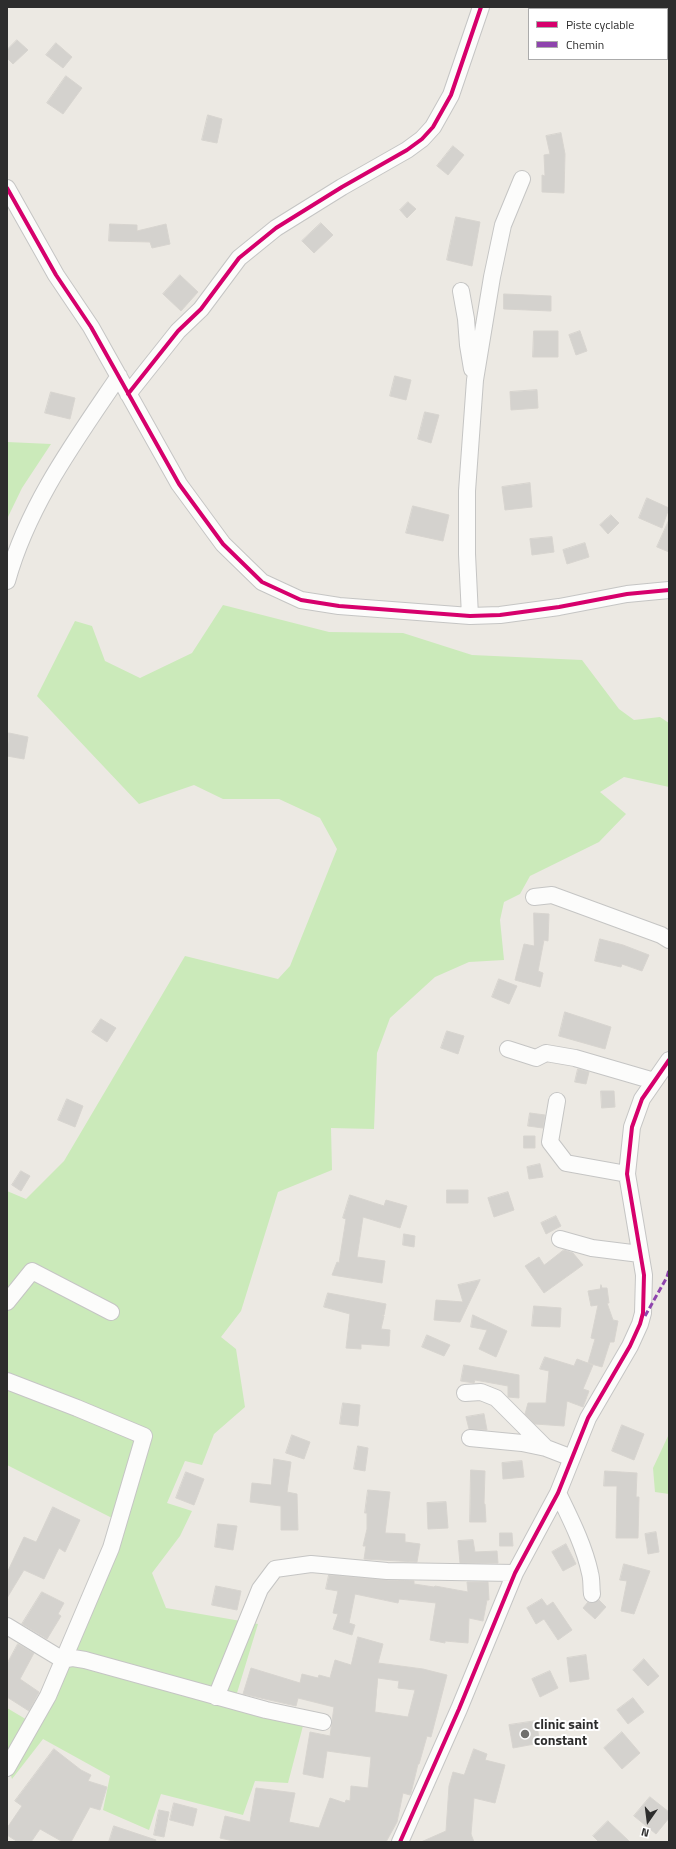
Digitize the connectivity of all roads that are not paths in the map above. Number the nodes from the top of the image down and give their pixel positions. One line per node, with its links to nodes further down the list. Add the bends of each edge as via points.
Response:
1 (481, 7): 7 (street, via 451,95 433,127 408,150 276,228 239,258 202,309 178,331)
2 (522, 178): 6 (street, via 503,225)
3 (7, 188): 5 (street, via 56,275 91,327)
4 (461, 291): 6 (street)
5 (119, 376): 7 (street); 8 (street, via 47,484 15,553)
6 (475, 380): 10 (street, via 467,491)
7 (128, 394): 10 (street, via 179,484 223,544 262,582 301,600 339,606)
8 (7, 581)
9 (669, 590): 10 (street, via 627,594 500,616)
10 (470, 616)
11 (534, 897): 12 (street, via 552,895)
12 (669, 940)
13 (508, 1049): 15 (street, via 536,1058 546,1053 575,1058)
14 (669, 1060): 15 (street)
15 (654, 1081): 17 (street, via 642,1099 632,1127)
16 (557, 1101): 17 (street, via 550,1142 566,1163)
17 (627, 1174): 19 (street)
18 (560, 1239): 19 (street, via 592,1248)
19 (640, 1254): 26 (street, via 644,1275 643,1313 640,1324 588,1418)
20 (7, 1302): 21 (street, via 32,1270)
21 (111, 1312)
22 (7, 1381): 31 (street, via 144,1436 111,1548)
23 (465, 1393): 25 (street, via 481,1392 496,1398)
24 (470, 1438): 25 (street)
25 (546, 1448): 26 (street)
26 (572, 1458): 27 (street)
27 (558, 1493): 28 (street); 29 (street, via 590,1573)
28 (515, 1573): 32 (street, via 386,1571 310,1564 275,1569 260,1589); 35 (street)
29 (592, 1594)
30 (7, 1626): 31 (street)
31 (63, 1660): 32 (street, via 85,1660); 34 (street, via 48,1696)
32 (216, 1697): 33 (street)
33 (323, 1722)
34 (7, 1768)
35 (400, 1842)

